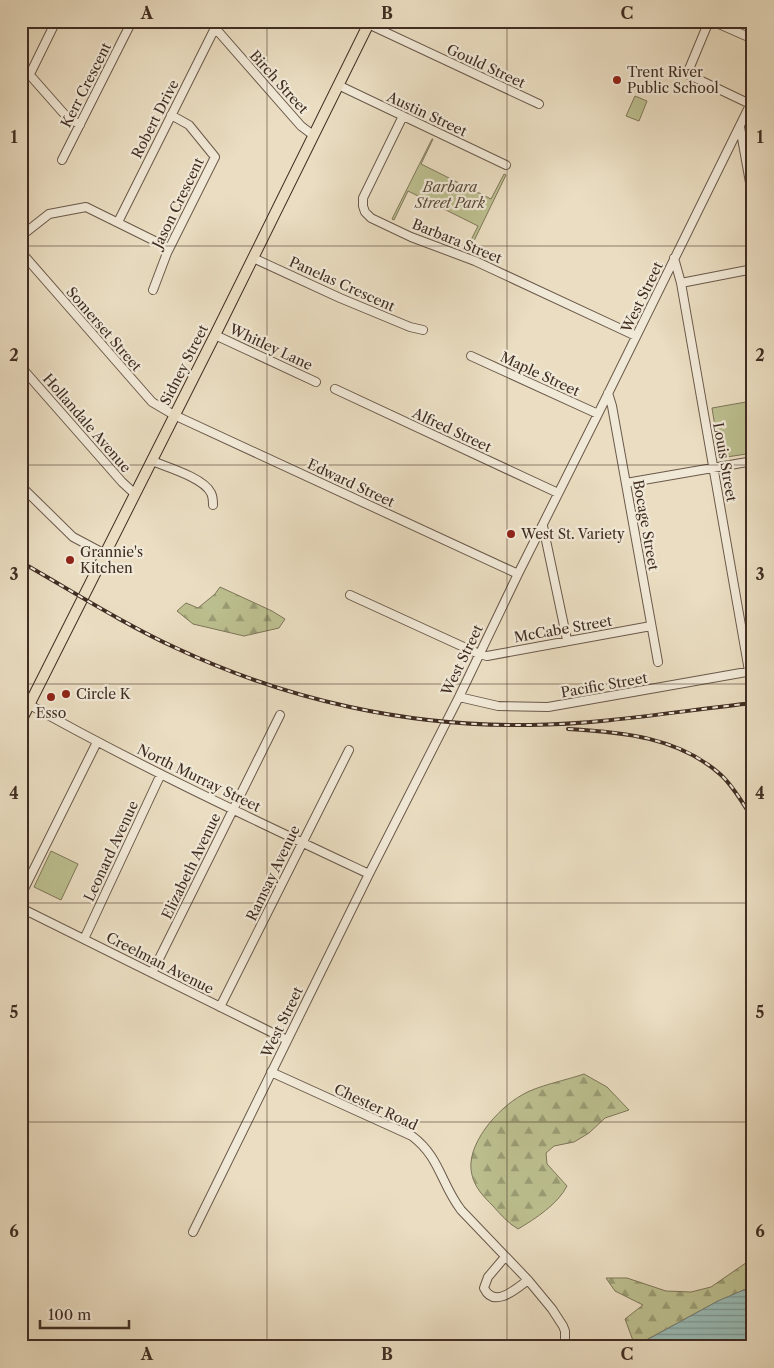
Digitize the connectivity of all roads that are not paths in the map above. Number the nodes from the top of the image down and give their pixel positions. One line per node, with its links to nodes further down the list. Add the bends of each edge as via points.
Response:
1 (56, 21): 9 (street)
2 (132, 21): 15 (street, Kerr Crescent)
3 (209, 21): 6 (street, Birch Street)
4 (710, 21): 7 (street); 11 (street, via 687,71 689,75)
5 (369, 22): 10 (main road, Sidney Street); 12 (street, Gould Street)
6 (215, 28): 13 (street, Robert Drive); 17 (street, Birch Street, via 301,126)
7 (753, 39)
8 (21, 65): 9 (street)
9 (30, 74): 15 (street, via 66,116)
10 (338, 86): 14 (street, Austin Street); 17 (main road, Sidney Street)
11 (751, 101): 16 (street, West Street)
12 (539, 104)
13 (171, 115): 21 (street, Robert Drive); 23 (street, Jason Crescent, via 189,126 215,157)
14 (403, 116): 19 (street, Austin Street); 33 (street, Barbara Street, via 364,198 365,212 371,218 475,260)
15 (80, 126): 18 (street, Kerr Crescent)
16 (740, 126): 20 (street); 26 (street, West Street)
17 (313, 135): 25 (main road, Sidney Street)
18 (62, 160)
19 (506, 165)
20 (753, 199)
21 (118, 222): 22 (street, via 86,207 49,214); 23 (street)
22 (21, 236)
23 (169, 248): 30 (street, Jason Crescent)
24 (21, 252): 40 (street, Somerset Street, via 152,402)
25 (253, 258): 31 (street, Panelas Crescent, via 340,298); 32 (main road, Sidney Street)
26 (674, 258): 28 (street, West Street); 29 (street, Louis Street)
27 (753, 269): 29 (street)
28 (664, 279): 29 (street, via 675,275); 33 (street, West Street)
29 (681, 283): 43 (street, Louis Street)
30 (153, 290)
31 (423, 330)
32 (215, 335): 36 (street, Whitley Lane); 40 (main road, Sidney Street)
33 (636, 336): 38 (street, West Street)
34 (471, 356): 39 (street, Maple Street)
35 (21, 367): 47 (street, Hollandale Avenue)
36 (316, 382)
37 (335, 389): 46 (street, Alfred Street)
38 (608, 394): 39 (street, West Street); 44 (street, Bocage Street)
39 (598, 414): 46 (street, West Street)
40 (174, 415): 41 (main road, Sidney Street); 51 (street, Edward Street)
41 (152, 461): 47 (main road, Sidney Street); 48 (street, via 202,484 210,491)
42 (753, 461): 43 (street)
43 (713, 468): 44 (street); 57 (street, Louis Street)
44 (626, 483): 53 (street, Bocage Street)
45 (21, 486): 50 (street, via 73,537)
46 (558, 493): 49 (street, West Street)
47 (135, 494): 50 (main road, Sidney Street)
48 (214, 505)
49 (542, 526): 51 (street, West Street); 54 (street)
50 (105, 554): 59 (main road, Sidney Street)
51 (518, 574): 55 (street, West Street)
52 (350, 594): 55 (street)
53 (651, 626): 54 (street, McCabe Street); 56 (street, Bocage Street)
54 (567, 640): 55 (street, McCabe Street, via 487,656)
55 (479, 654): 58 (street, West Street)
56 (658, 662)
57 (751, 671): 58 (street, Pacific Street, via 548,707 498,706)
58 (459, 697): 67 (street, West Street)
59 (25, 702): 61 (main road, Sidney Street); 62 (street, North Murray Street)
60 (280, 715): 65 (street, Elizabeth Avenue)
61 (21, 721)
62 (97, 742): 64 (street, North Murray Street); 68 (street)
63 (348, 750): 66 (street, Ramsay Avenue)
64 (161, 774): 65 (street, North Murray Street); 70 (street, Leonard Avenue)
65 (233, 809): 66 (street, North Murray Street); 71 (street, Elizabeth Avenue)
66 (302, 842): 67 (street, North Murray Street); 72 (street, Ramsay Avenue)
67 (369, 874): 73 (street, West Street)
68 (21, 895)
69 (21, 908): 70 (street, Creelman Avenue)
70 (84, 939): 71 (street, Creelman Avenue)
71 (152, 973): 72 (street, Creelman Avenue)
72 (220, 1007): 73 (street, Creelman Avenue)
73 (287, 1040): 74 (street, West Street)
74 (271, 1072): 75 (street, West Street); 76 (street, Chester Road, via 412,1136 424,1145 457,1205)
75 (193, 1232)
76 (505, 1257): 77 (street, Chester Road); 77 (street, via 488,1277 484,1288 486,1292 493,1297 506,1295)
77 (528, 1280): 78 (street, Chester Road, via 564,1326 566,1336)
78 (560, 1347)

